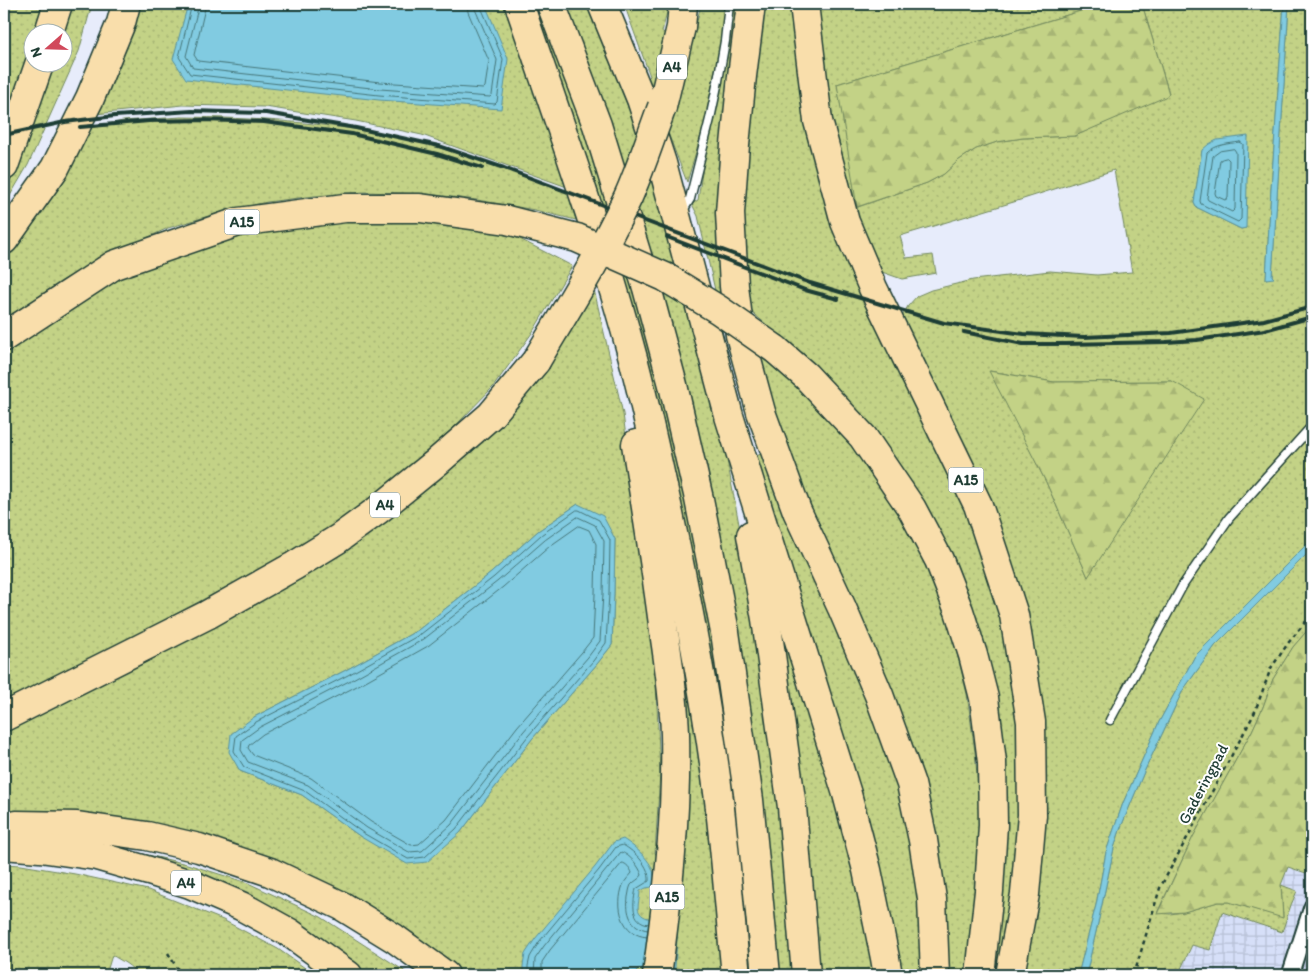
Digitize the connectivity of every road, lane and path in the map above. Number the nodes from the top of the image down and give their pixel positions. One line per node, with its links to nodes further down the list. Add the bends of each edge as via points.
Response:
1 (58, 4): 11 (highway)
2 (106, 4): 15 (highway, via 99,35 62,133)
3 (126, 4): 15 (highway, via 90,98 55,168)
4 (519, 4): 16 (highway, A15)
5 (551, 4): 33 (highway, via 597,125 647,288 699,499 725,632 749,800)
6 (602, 4): 14 (highway, via 641,99)
7 (683, 4): 21 (highway, A4, bridge, via 682,27 662,107 629,195 536,361 491,415 385,504 294,566 208,615)
8 (729, 4): 14 (lane, via 710,120 690,199)
9 (751, 4): 36 (highway, via 730,213 740,335 761,412 797,511 879,695 911,784 932,899)
10 (804, 4): 38 (highway, A15, via 818,120 845,222 873,288 978,505 1014,615 1031,722 1032,815 1025,894)
11 (52, 22)
12 (37, 72): 13 (highway)
13 (4, 166)
14 (678, 220): 18 (highway)
15 (11, 230)
16 (610, 277): 31 (highway, A15, via 656,562 674,732 674,818); 32 (highway, A15, via 658,462 685,587 719,802)
17 (4, 337): 37 (highway, A15, bridge, via 114,265 238,222 345,208 420,208 507,220 577,238 665,277 719,310 775,349 806,376 864,437 912,509 939,560 959,611 984,698 992,762 990,891)
18 (729, 416): 34 (highway, via 766,619 787,768); 35 (highway, via 847,794 867,870)
19 (1312, 426): 22 (lane, via 1229,518 1183,585)
20 (1312, 614): 39 (path, Gaderingpad, via 1271,668 1254,714 1160,888)
21 (4, 717)
22 (1110, 720)
23 (4, 828): 30 (highway, A4, via 16,825 76,826 147,836 199,848 270,872 342,906)
24 (4, 845): 29 (highway, A4, via 98,856 190,884 241,906 290,933)
25 (1312, 907): 26 (street)
26 (1307, 939): 40 (street)
27 (168, 953): 28 (path, via 177,968)
28 (177, 975)
29 (348, 975)
30 (446, 975)
31 (657, 975)
32 (736, 975)
33 (766, 975)
34 (806, 975)
35 (888, 975)
36 (935, 975)
37 (980, 975)
38 (1010, 975)
39 (1134, 975)
40 (1290, 975)

